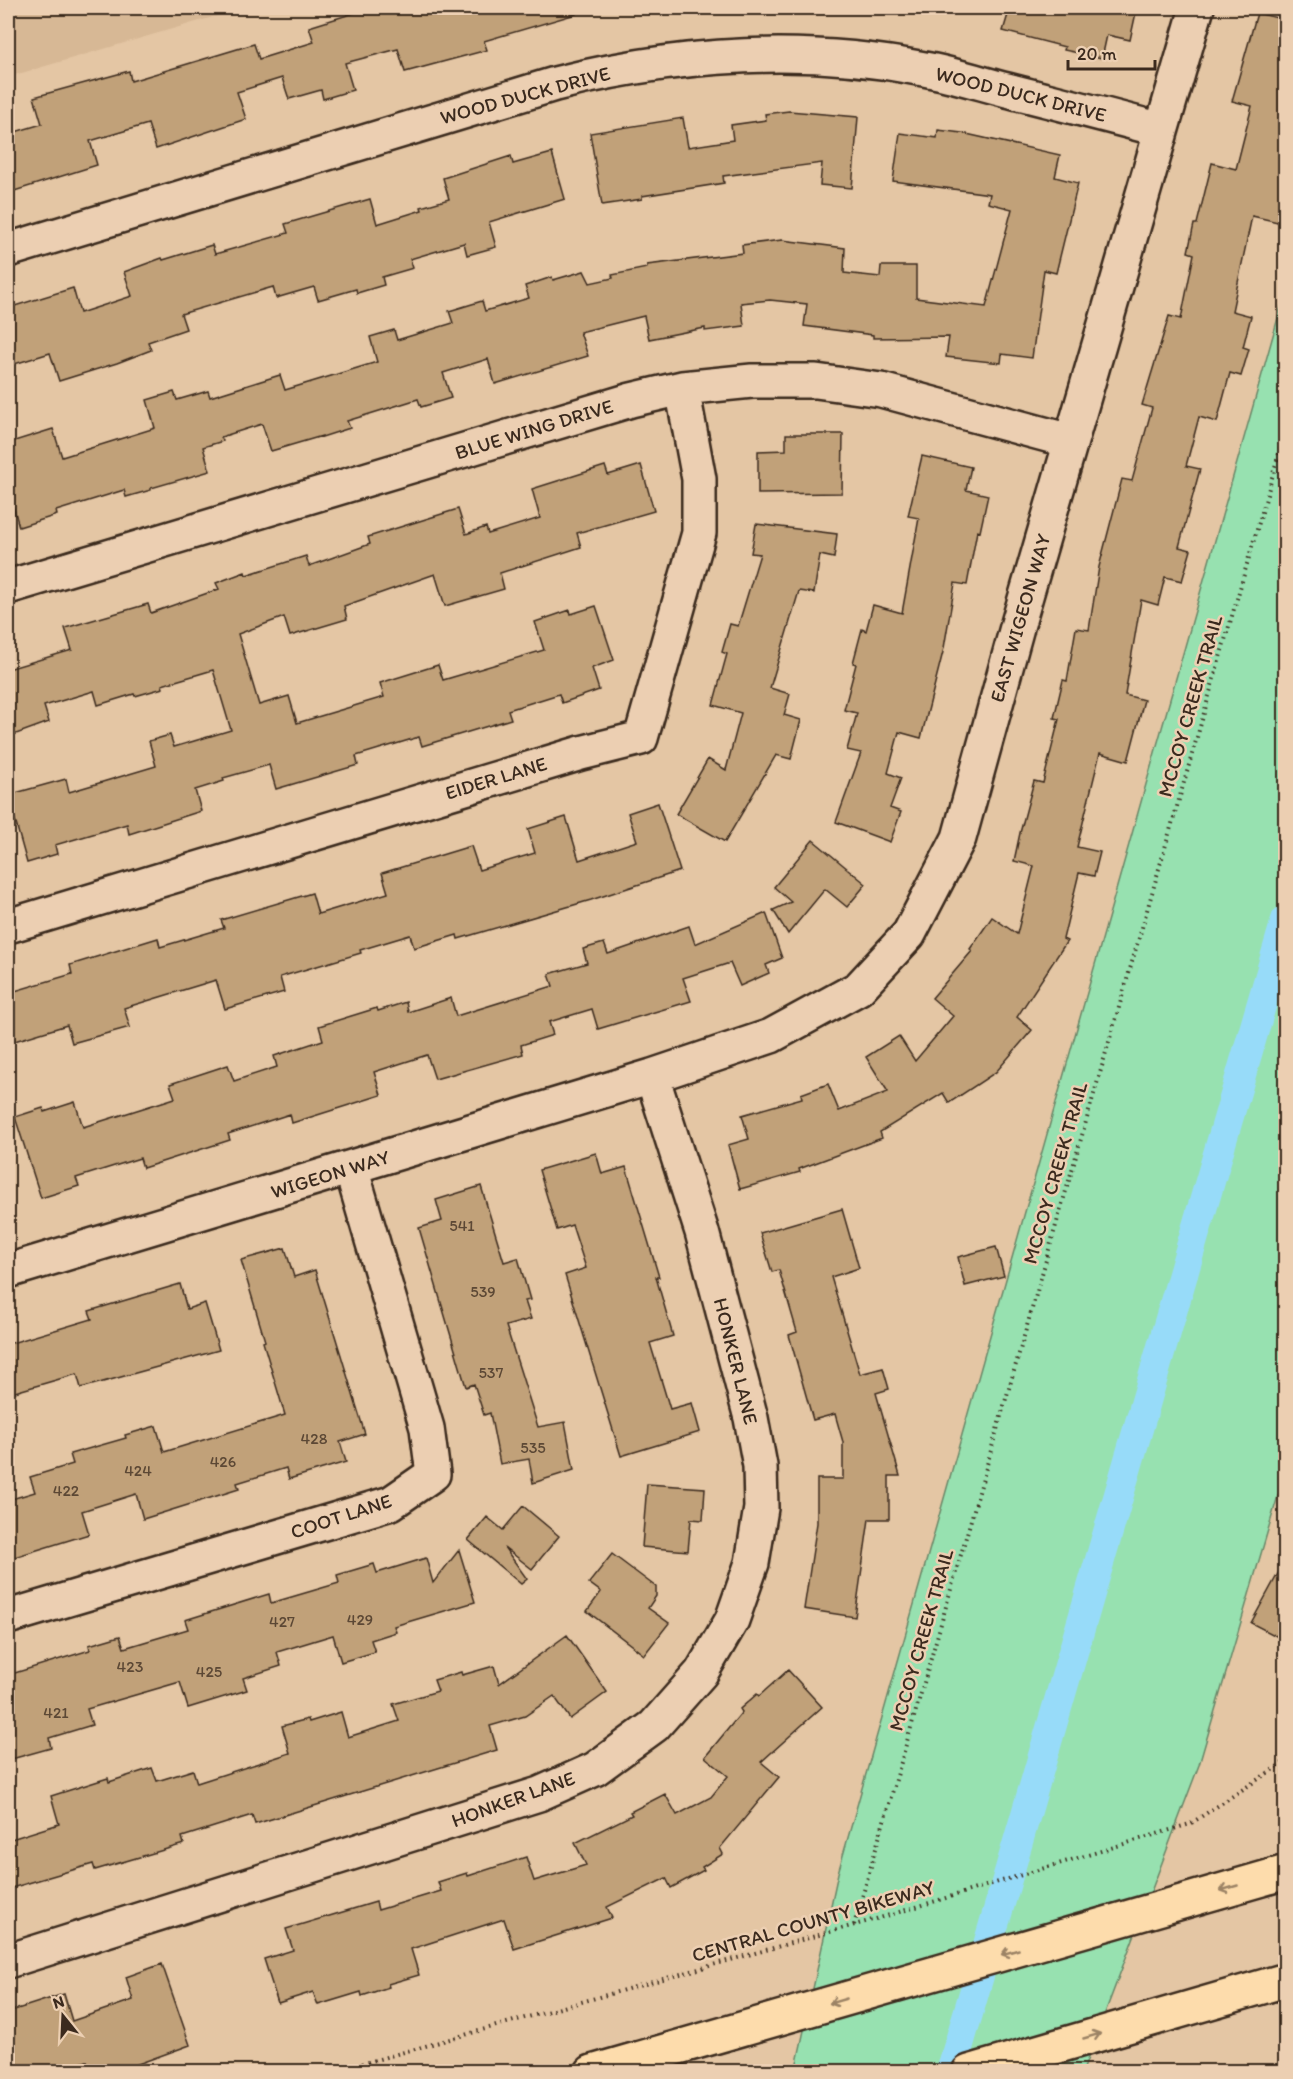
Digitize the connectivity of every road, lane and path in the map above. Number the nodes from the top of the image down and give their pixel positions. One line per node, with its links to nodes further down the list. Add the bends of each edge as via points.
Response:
1 (1197, 8): 2 (street, EAST WIGEON WAY)
2 (1161, 130): 3 (street, WOOD DUCK DRIVE, via 924,69 791,54 700,58 606,71 555,84); 6 (street, EAST WIGEON WAY)
3 (8, 250)
4 (682, 388): 6 (street, BLUE WING DRIVE, via 752,381 816,381 881,390); 7 (street, BLUE WING DRIVE, via 631,399); 8 (street, EIDER LANE, via 699,479 699,533 641,738)
5 (1286, 429): 15 (path, MCCOY CREEK TRAIL)
6 (1070, 441): 9 (street, EAST WIGEON WAY, via 959,838 909,934 859,988 771,1036)
7 (8, 587)
8 (8, 926)
9 (652, 1076): 10 (street, WIGEON WAY); 16 (street, HONKER LANE, via 702,1232 760,1466 761,1508 752,1563 732,1620 701,1673 654,1726 595,1769 539,1794)
10 (351, 1168): 11 (street, WIGEON WAY); 12 (street, COOT LANE, via 427,1428 433,1474 391,1503)
11 (8, 1271)
12 (8, 1617)
13 (1286, 1761): 15 (path, CENTRAL COUNTY BIKEWAY, via 1190,1824)
14 (1286, 1872): 19 (highway, one-way to 19)
15 (854, 1925): 18 (path, CENTRAL COUNTY BIKEWAY)
16 (8, 1961)
17 (1286, 1980): 20 (highway, one-way to 17)
18 (333, 2072)
19 (592, 2072)
20 (969, 2072)

